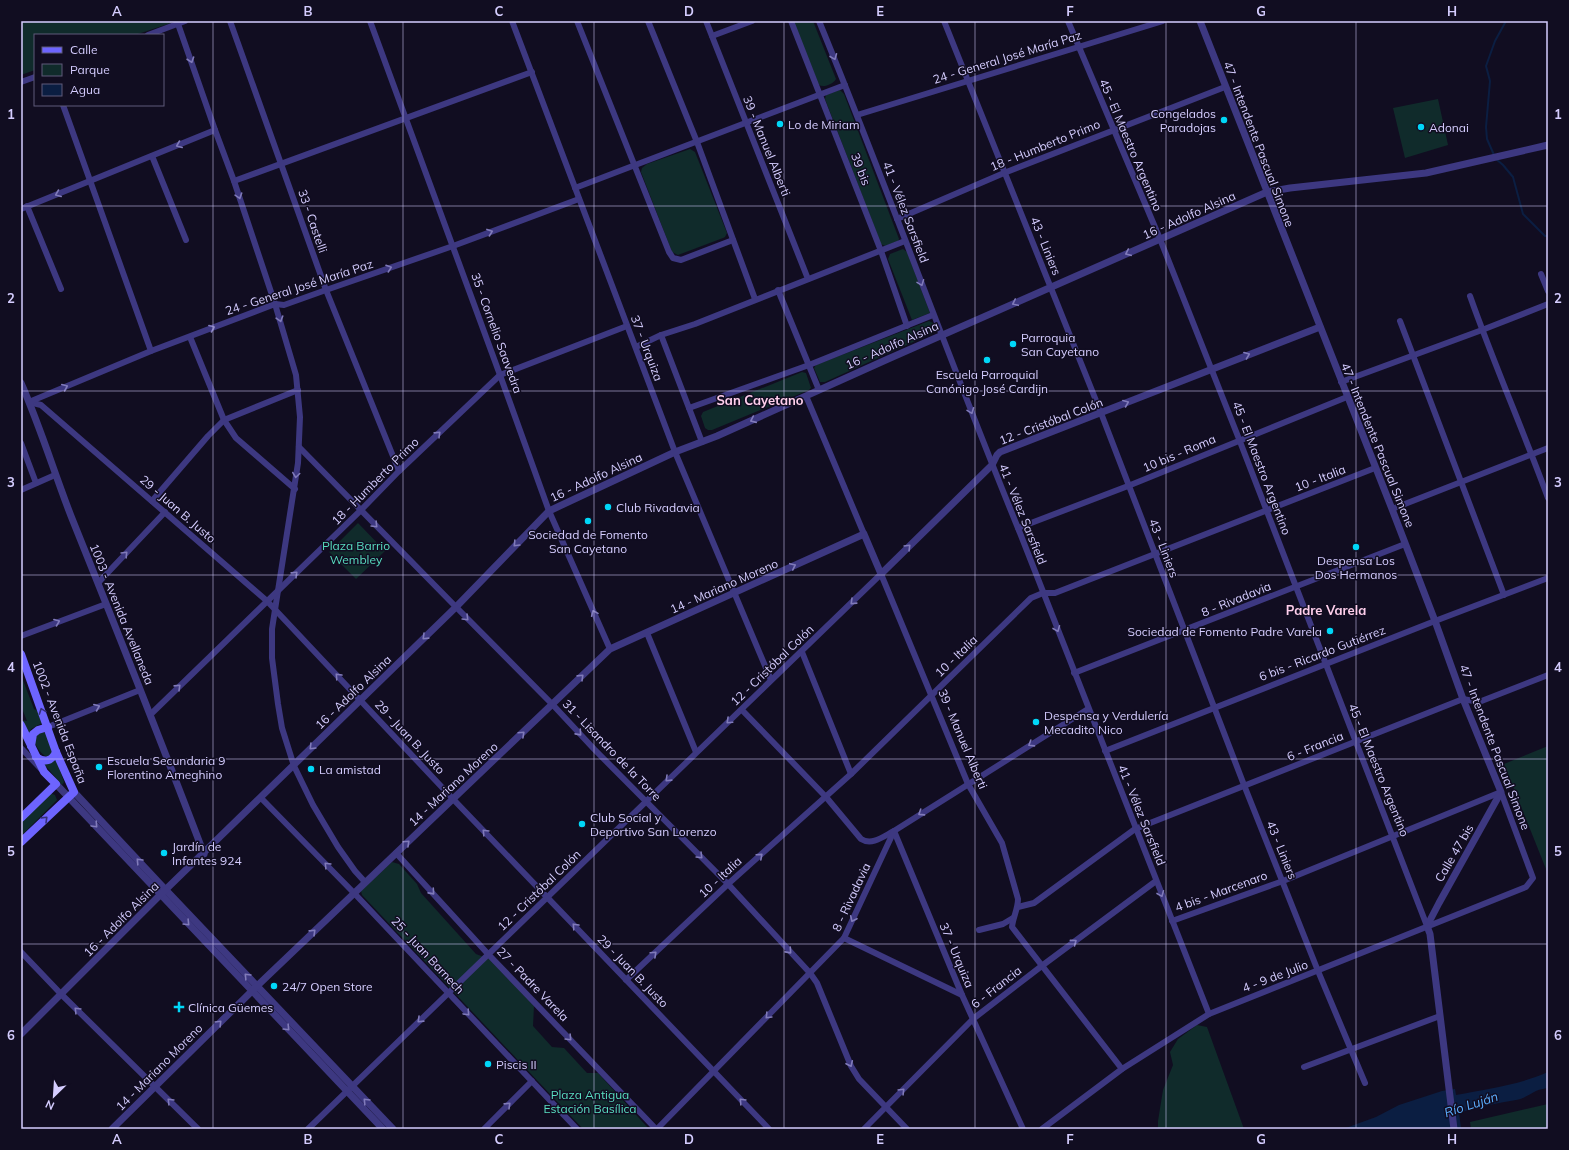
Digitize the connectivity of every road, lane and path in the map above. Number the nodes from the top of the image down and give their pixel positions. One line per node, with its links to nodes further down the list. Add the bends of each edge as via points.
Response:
1 (185, 21): 15 (street)
2 (230, 21): 35 (street, 33 - Castelli)
3 (370, 21): 28 (street, 35 - Cornelio Saavedra)
4 (512, 21): 19 (street, 37 - Urquiza)
5 (578, 21): 36 (street)
6 (648, 21): 32 (street)
7 (706, 21): 17 (street, 39 - Manuel Alberti)
8 (752, 21): 17 (street)
9 (791, 21): 25 (street, 39 bis)
10 (819, 21): 23 (street, 41 - Vélez Sarsfield, one-way to 23)
11 (944, 21): 21 (street, 43 - Liniers)
12 (1068, 21): 18 (street, 45 - El Maestro Argentino)
13 (1163, 21): 18 (street, 24 - General José María Paz)
14 (1200, 21): 24 (street, 47 - Intendente Pascual Simone)
15 (178, 22): 16 (street); 30 (street, one-way to 30)
16 (150, 34)
17 (712, 36): 29 (street, 39 - Manuel Alberti)
18 (1078, 46): 21 (street, 24 - General José María Paz); 31 (street, 45 - El Maestro Argentino)
19 (532, 72): 28 (street); 40 (street, 37 - Urquiza)
20 (34, 77): 22 (street)
21 (968, 81): 27 (street, 24 - General José María Paz); 37 (street, 43 - Liniers)
22 (21, 82)
23 (846, 85): 25 (street); 27 (street, 41 - Vélez Sarsfield)
24 (1225, 87): 31 (street, 18 - Humberto Primo); 41 (street, 47 - Intendente Pascual Simone)
25 (820, 94): 29 (street); 51 (street, 39 bis)
26 (63, 106): 38 (street)
27 (857, 115): 45 (street, 41 - Vélez Sarsfield)
28 (405, 119): 35 (street); 50 (street, 35 - Cornelio Saavedra)
29 (746, 122): 32 (street); 53 (street, 39 - Manuel Alberti)
30 (215, 130): 34 (street, one-way to 34); 39 (street)
31 (1113, 130): 37 (street, 18 - Humberto Primo); 46 (street, 45 - El Maestro Argentino)
32 (697, 142): 36 (street); 48 (street)
33 (1548, 145): 41 (street, 16 - Adolfo Alsina, via 1426,173)
34 (152, 156): 38 (street); 47 (street)
35 (281, 164): 39 (street); 56 (street, 33 - Castelli)
36 (635, 166): 40 (street); 48 (street, via 673,258 681,260)
37 (1004, 173): 45 (street, 18 - Humberto Primo); 54 (street, 43 - Liniers)
38 (90, 181): 43 (street, one-way to 43); 73 (street)
39 (234, 181): 61 (street, one-way to 61)
40 (575, 188): 42 (street, 37 - Urquiza)
41 (1267, 192): 46 (street, 16 - Adolfo Alsina); 67 (street, 47 - Intendente Pascual Simone)
42 (579, 199): 50 (street, 24 - General José María Paz, one-way to 42); 65 (street, 37 - Urquiza)
43 (27, 206): 44 (street); 55 (street)
44 (21, 209)
45 (897, 219): 49 (street, 41 - Vélez Sarsfield)
46 (1160, 239): 54 (street, 16 - Adolfo Alsina, one-way to 54); 76 (street, 45 - El Maestro Argentino)
47 (186, 240)
48 (733, 240): 60 (street)
49 (905, 241): 51 (street); 63 (street, 41 - Vélez Sarsfield, one-way to 63)
50 (453, 246): 56 (street, 24 - General José María Paz, one-way to 50); 77 (street, 35 - Cornelio Saavedra)
51 (881, 251): 53 (street); 66 (street, 39 bis)
52 (1541, 274): 58 (street)
53 (808, 278): 57 (street)
54 (1051, 287): 70 (street, 16 - Adolfo Alsina, one-way to 70); 86 (street, 43 - Liniers)
55 (60, 289)
56 (326, 290): 61 (street, 24 - General José María Paz, via 284,305); 97 (street, 33 - Castelli)
57 (778, 290): 60 (street); 75 (street)
58 (1548, 291)
59 (1470, 296): 68 (street)
60 (755, 299): 69 (street, via 695,324)
61 (275, 304): 71 (street, 24 - General José María Paz, one-way to 61); 80 (street, one-way to 80)
62 (1548, 304): 68 (street)
63 (933, 315): 66 (street); 70 (street, 41 - Vélez Sarsfield)
64 (1400, 321): 74 (street)
65 (627, 326): 72 (street, 37 - Urquiza); 77 (street, 18 - Humberto Primo)
66 (907, 326): 75 (street)
67 (1320, 327): 76 (street, 12 - Cristóbal Colón, one-way to 67); 78 (street, 47 - Intendente Pascual Simone)
68 (1482, 330): 74 (street); 94 (street)
69 (661, 334): 72 (street); 85 (street)
70 (942, 335): 81 (street, 16 - Adolfo Alsina); 95 (street, 41 - Vélez Sarsfield, one-way to 95)
71 (190, 337): 73 (street, 24 - General José María Paz); 87 (street)
72 (636, 347): 93 (street, 37 - Urquiza)
73 (151, 351): 84 (street, 24 - General José María Paz, one-way to 73)
74 (1412, 355): 78 (street); 99 (street)
75 (809, 365): 81 (street); 85 (street)
76 (1211, 370): 86 (street, 12 - Cristóbal Colón, one-way to 76); 88 (street, 45 - El Maestro Argentino)
77 (500, 375): 97 (street, 18 - Humberto Primo, one-way to 77); 108 (street, 35 - Cornelio Saavedra)
78 (1341, 382): 83 (street, 47 - Intendente Pascual Simone)
79 (21, 383): 84 (street, 1003 - Avenida Avellaneda)
80 (298, 390): 87 (street); 91 (street)
81 (819, 390): 82 (street, 16 - Adolfo Alsina)
82 (806, 396): 89 (street, 16 - Adolfo Alsina, one-way to 89); 112 (street, 39 - Manuel Alberti)
83 (1347, 397): 88 (street, 10 bis - Roma); 96 (street, 47 - Intendente Pascual Simone)
84 (30, 402): 98 (street, 1003 - Avenida Avellaneda); 105 (street, 29 - Juan B. Justo, via 41,405)
85 (689, 408): 89 (street)
86 (1101, 413): 95 (street, 12 - Cristóbal Colón, via 1000,452); 101 (street, 43 - Liniers)
87 (224, 420): 102 (street, via 236,438); 105 (street)
88 (1239, 440): 101 (street, 10 bis - Roma); 109 (street, 45 - El Maestro Argentino)
89 (702, 442): 93 (street, 16 - Adolfo Alsina)
90 (21, 443): 100 (street)
91 (299, 447): 102 (street, one-way to 102); 107 (street, 31 - Lisandro de la Torre)
92 (1548, 448): 94 (street)
93 (675, 452): 108 (street, 16 - Adolfo Alsina); 121 (street, 37 - Urquiza)
94 (1532, 454): 99 (street); 104 (street)
95 (992, 465): 111 (street, 41 - Vélez Sarsfield); 115 (street, 12 - Cristóbal Colón, one-way to 95)
96 (1375, 468): 106 (street, 47 - Intendente Pascual Simone); 109 (street, 10 - Italia)
97 (399, 471): 107 (street, 18 - Humberto Primo)
98 (55, 474): 100 (street); 117 (street, 1003 - Avenida Avellaneda)
99 (1461, 482): 106 (street); 122 (street)
100 (36, 483): 103 (street)
101 (1128, 486): 111 (street, 10 bis - Roma); 114 (street, 43 - Liniers)
102 (294, 489): 119 (street)
103 (21, 490)
104 (1548, 498)
105 (152, 501): 110 (street, 29 - Juan B. Justo)
106 (1392, 509): 113 (street, 47 - Intendente Pascual Simone)
107 (361, 510): 119 (street, 18 - Humberto Primo, one-way to 107); 125 (street, 31 - Lisandro de la Torre, one-way to 125)
108 (549, 511): 125 (street, 16 - Adolfo Alsina, one-way to 125); 131 (street, 35 - Cornelio Saavedra, one-way to 108)
109 (1266, 511): 114 (street, 10 - Italia); 118 (street, 45 - El Maestro Argentino)
110 (165, 512): 117 (street, one-way to 110); 123 (street, 29 - Juan B. Justo)
111 (1018, 528): 120 (street, 41 - Vélez Sarsfield)
112 (864, 534): 115 (street, 39 - Manuel Alberti); 121 (street, 14 - Mariano Moreno, one-way to 112)
113 (1405, 544): 118 (street, 8 - Rivadavia); 127 (street, 47 - Intendente Pascual Simone)
114 (1154, 554): 120 (street, 10 - Italia, via 1055,593); 128 (street, 43 - Liniers)
115 (881, 574): 132 (street, 12 - Cristóbal Colón, one-way to 132); 139 (street, 39 - Manuel Alberti)
116 (1548, 578): 122 (street, 6 bis - Ricardo Gutiérrez)
117 (98, 583): 124 (street, 1003 - Avenida Avellaneda)
118 (1296, 587): 128 (street, 8 - Rivadavia); 134 (street, 45 - El Maestro Argentino)
119 (279, 589): 123 (street, 18 - Humberto Primo); 126 (street)
120 (1043, 593): 135 (street, 41 - Vélez Sarsfield, one-way to 135); 139 (street, 10 - Italia, via 1031,598)
121 (734, 594): 129 (street, 14 - Mariano Moreno); 137 (street, 37 - Urquiza)
122 (1504, 595): 127 (street, 6 bis - Ricardo Gutiérrez)
123 (267, 601): 126 (street, 29 - Juan B. Justo); 146 (street, 18 - Humberto Primo, one-way to 123)
124 (106, 604): 130 (street, one-way to 124); 138 (street, 1003 - Avenida Avellaneda)
125 (456, 607): 141 (street, 16 - Adolfo Alsina, one-way to 141); 142 (street, 31 - Lisandro de la Torre, one-way to 142)
126 (276, 610): 141 (street, 29 - Juan B. Justo, one-way to 126); 156 (street, via 272,629 272,658 282,728)
127 (1435, 621): 134 (street, 6 bis - Ricardo Gutiérrez); 140 (street, 47 - Intendente Pascual Simone)
128 (1184, 631): 135 (street, 8 - Rivadavia); 143 (street, 43 - Liniers)
129 (647, 633): 131 (street, 14 - Mariano Moreno); 153 (street)
130 (21, 636)
131 (610, 649): 142 (street, 14 - Mariano Moreno, one-way to 131)
132 (802, 652): 137 (street, 12 - Cristóbal Colón); 158 (street)
133 (21, 654): 148 (main road, 1002 - Avenida España, one-way to 133)
134 (1325, 664): 143 (street, 6 bis - Ricardo Gutiérrez); 149 (street, 45 - El Maestro Argentino)
135 (1074, 673): 144 (street, 41 - Vélez Sarsfield)
136 (1548, 675): 140 (street, 6 - Francia, via 1479,702)
137 (771, 680): 145 (street, 12 - Cristóbal Colón)
138 (140, 690): 146 (street, 1003 - Avenida Avellaneda); 148 (street, one-way to 138)
139 (931, 695): 158 (street, 10 - Italia); 160 (street, 39 - Manuel Alberti)
140 (1463, 699): 149 (street, 6 - Francia); 162 (street, 47 - Intendente Pascual Simone)
141 (360, 700): 156 (street, 16 - Adolfo Alsina, one-way to 156); 166 (street, 29 - Juan B. Justo)
142 (553, 705): 166 (street, 14 - Mariano Moreno, one-way to 142); 167 (street, 31 - Lisandro de la Torre, one-way to 167)
143 (1214, 708): 154 (street, 6 bis - Ricardo Gutiérrez); 161 (street, 43 - Liniers)
144 (1088, 709): 154 (street, 41 - Vélez Sarsfield); 160 (street, one-way to 160)
145 (742, 710): 153 (street, 12 - Cristóbal Colón, one-way to 153); 164 (street)
146 (151, 714): 174 (street, 1003 - Avenida Avellaneda)
147 (21, 725): 151 (main road)
148 (48, 727): 151 (main road, via 33,734); 152 (main road, 1002 - Avenida España)
149 (1356, 741): 161 (street, 6 - Francia); 171 (street, 45 - El Maestro Argentino)
150 (21, 748): 157 (street)
151 (32, 748): 155 (main road)
152 (56, 752): 155 (main road, via 48,761); 163 (main road, 1002 - Avenida España)
153 (696, 752): 167 (street, 12 - Cristóbal Colón, one-way to 167)
154 (1105, 752): 169 (street, 41 - Vélez Sarsfield)
155 (36, 757): 157 (main road)
156 (294, 766): 165 (street, 16 - Adolfo Alsina); 178 (street, via 338,847)
157 (44, 772): 159 (main road)
158 (851, 774): 164 (street, 10 - Italia)
159 (56, 784): 163 (street); 168 (main road)
160 (968, 784): 170 (street, one-way to 170); 183 (street, 39 - Manuel Alberti, via 1002,843 1015,886)
161 (1244, 785): 169 (street, 6 - Francia); 177 (street, 43 - Liniers)
162 (1501, 792): 171 (street, 4 bis - Marcenaro); 175 (street, 47 - Intendente Pascual Simone); 186 (street, Calle 47 bis)
163 (72, 794): 172 (main road, one-way to 163); 180 (street)
164 (826, 797): 170 (street, via 866,842 872,842); 179 (street, 10 - Italia, one-way to 164)
165 (261, 798): 174 (street, 16 - Adolfo Alsina); 181 (street, 25 - Juan Barnech, one-way to 165)
166 (453, 799): 173 (street, 14 - Mariano Moreno, one-way to 166); 182 (street, 29 - Juan B. Justo, one-way to 166)
167 (645, 801): 179 (street, 31 - Lisandro de la Torre, one-way to 179); 182 (street, 12 - Cristóbal Colón)
168 (21, 818)
169 (1136, 828): 176 (street, 41 - Vélez Sarsfield); 183 (street, via 1034,903)
170 (894, 831): 188 (street, 8 - Rivadavia, one-way to 188); 198 (street, 37 - Urquiza)
171 (1393, 835): 177 (street, 4 bis - Marcenaro); 186 (street, 45 - El Maestro Argentino)
172 (21, 842)
173 (396, 853): 178 (street, 14 - Mariano Moreno); 190 (street, 27 - Padre Varela, one-way to 190)
174 (204, 854): 180 (street, 16 - Adolfo Alsina)
175 (1533, 878): 186 (street, 4 - 9 de Julio, via 1526,887)
176 (1156, 881): 185 (street, 41 - Vélez Sarsfield, one-way to 185); 191 (street, 6 - Francia, one-way to 176)
177 (1283, 881): 185 (street, 4 bis - Marcenaro); 192 (street, 43 - Liniers)
178 (365, 882): 181 (street, 14 - Mariano Moreno)
179 (728, 884): 193 (street, 31 - Lisandro de la Torre, one-way to 193); 194 (street, 10 - Italia, one-way to 179)
180 (163, 892): 195 (street); 197 (street, 16 - Adolfo Alsina)
181 (354, 893): 195 (street, 14 - Mariano Moreno, one-way to 181); 196 (street, 25 - Juan Barnech)
182 (547, 896): 190 (street, 12 - Cristóbal Colón); 194 (street, 29 - Juan B. Justo, one-way to 182)
183 (1018, 907): 184 (street)
184 (1013, 918): 187 (street, via 1003,924); 191 (street, via 1012,927)
185 (1172, 921): 199 (street, 41 - Vélez Sarsfield)
186 (1427, 926): 192 (street, 4 - 9 de Julio); 200 (street)
187 (979, 930)
188 (844, 938): 193 (street, 8 - Rivadavia); 198 (street)
189 (21, 952): 197 (street)
190 (488, 954): 196 (street, 12 - Cristóbal Colón); 219 (street, 27 - Padre Varela, one-way to 219)
191 (1042, 965): 201 (street, 6 - Francia); 205 (street)
192 (1318, 971): 199 (street, 4 - 9 de Julio); 203 (street, 43 - Liniers)
193 (810, 973): 206 (street, 8 - Rivadavia, one-way to 206); 211 (street, 31 - Lisandro de la Torre, one-way to 211, via 817,983 851,1066 859,1079)
194 (626, 980): 206 (street, 29 - Juan B. Justo)
195 (254, 989): 209 (street, 14 - Mariano Moreno, one-way to 195); 210 (street)
196 (448, 993): 207 (street, 25 - Juan Barnech, one-way to 207); 210 (street, 12 - Cristóbal Colón, one-way to 210)
197 (61, 994): 202 (street, 16 - Adolfo Alsina); 209 (street, one-way to 197)
198 (962, 995): 201 (street, 37 - Urquiza)
199 (1209, 1014): 205 (street, 4 - 9 de Julio)
200 (1440, 1016): 203 (street); 225 (street)
201 (973, 1019): 211 (street, 6 - Francia, one-way to 201); 223 (street, 37 - Urquiza)
202 (21, 1034)
203 (1351, 1048): 204 (street); 208 (street, 43 - Liniers)
204 (1304, 1067)
205 (1122, 1069): 224 (street, 4 - 9 de Julio)
206 (714, 1072): 219 (street, 8 - Rivadavia); 220 (street, 29 - Juan B. Justo, one-way to 206)
207 (532, 1082): 217 (street, one-way to 207); 218 (street, 25 - Juan Barnech)
208 (1365, 1083)
209 (155, 1086): 212 (street, 14 - Mariano Moreno); 213 (street, one-way to 209)
210 (349, 1088): 214 (street, 12 - Cristóbal Colón); 215 (street); 216 (street, one-way to 210)
211 (886, 1107): 221 (street, 6 - Francia); 222 (street, 31 - Lisandro de la Torre)
212 (112, 1129)
213 (198, 1129)
214 (308, 1129)
215 (383, 1129)
216 (393, 1129)
217 (484, 1129)
218 (577, 1129)
219 (656, 1129)
220 (769, 1129)
221 (864, 1129)
222 (907, 1129)
223 (1023, 1129)
224 (1042, 1129)
225 (1454, 1129)

